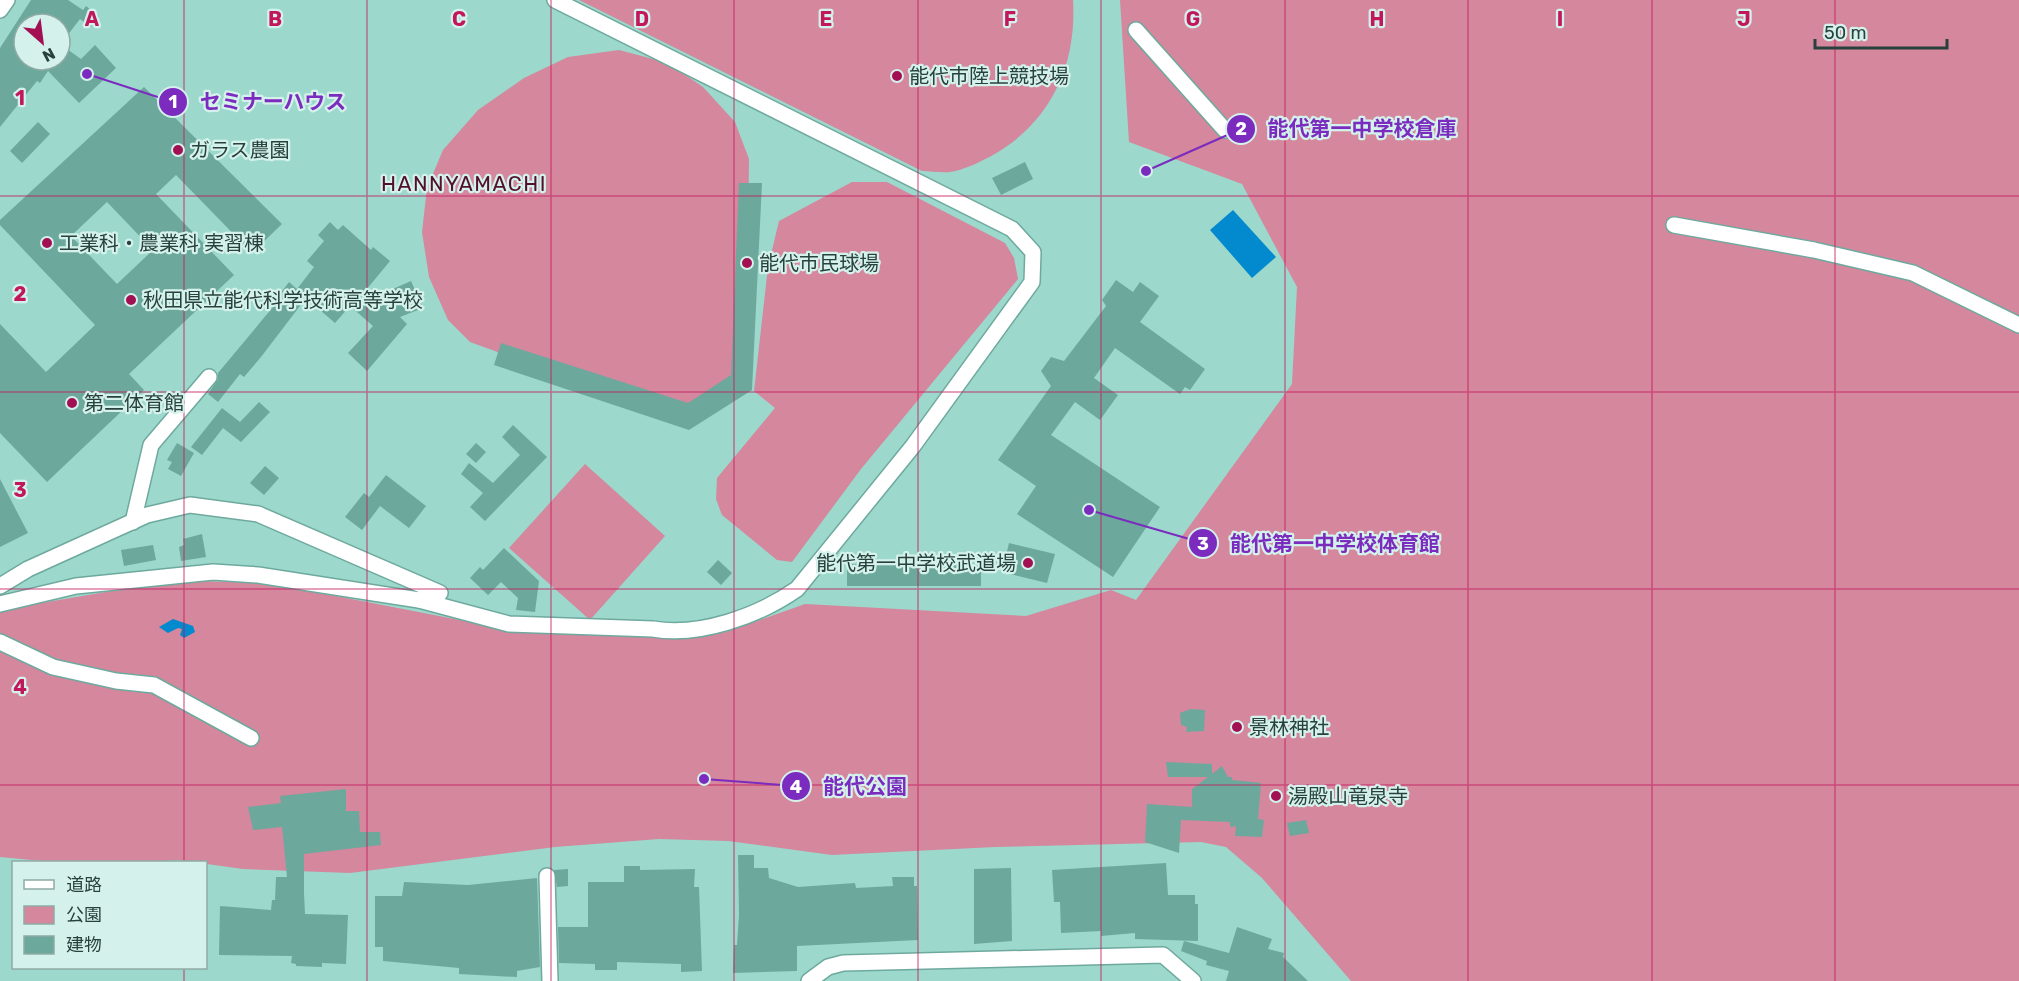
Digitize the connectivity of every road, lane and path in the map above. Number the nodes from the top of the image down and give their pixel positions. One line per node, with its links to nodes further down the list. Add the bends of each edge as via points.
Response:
1 (7, 0): 3 (street)
2 (555, 0): 11 (street, via 1012,229 1033,252 1032,282 913,446 832,548 797,589 775,604 741,617 675,633 509,624)
3 (0, 10)
4 (1136, 30): 5 (street)
5 (1225, 130)
6 (1674, 225): 7 (street, via 1814,250 1913,273)
7 (2019, 325)
8 (208, 377): 9 (street, via 151,445)
9 (133, 522): 10 (street, via 28,569); 11 (street, via 189,505 258,514 440,593)
10 (0, 586)
11 (419, 600): 12 (street, via 258,575 213,572 76,586)
12 (0, 604)
13 (0, 642): 14 (street, via 53,667 154,685)
14 (251, 738)
15 (547, 876): 16 (street)
16 (550, 981)
17 (809, 981): 18 (street, via 828,967 843,963 1163,956)
18 (1193, 981)

